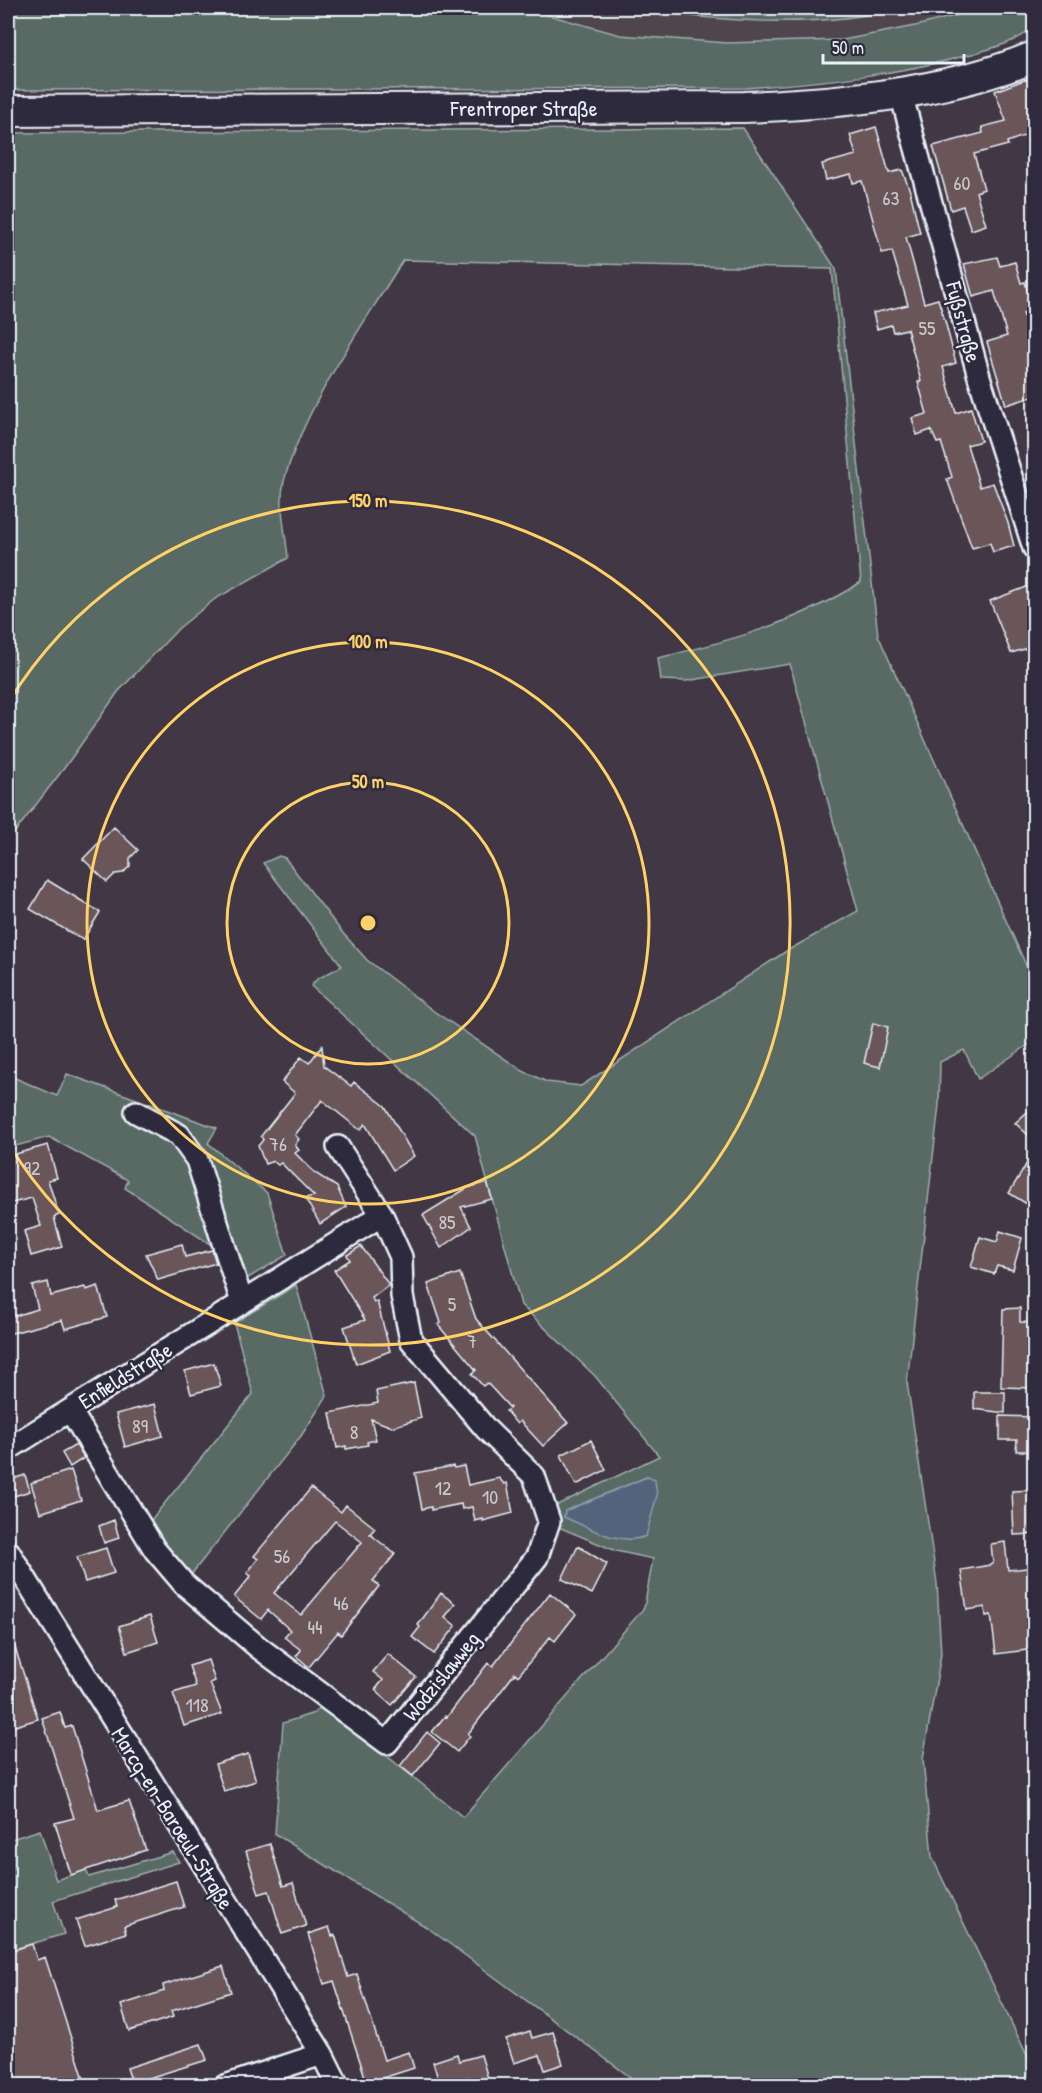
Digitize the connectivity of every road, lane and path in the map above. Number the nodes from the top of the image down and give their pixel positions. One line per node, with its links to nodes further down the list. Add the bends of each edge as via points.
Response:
1 (1035, 57): 2 (main road, Frentroper Straße, via 949,83)
2 (904, 107): 3 (main road, Frentroper Straße, via 820,104); 4 (street, Fußstraße, via 980,380)
3 (8, 111)
4 (1035, 548)
5 (136, 1112): 8 (street, via 179,1135 197,1160)
6 (338, 1147): 7 (street)
7 (382, 1215): 8 (street, Enfieldstraße); 9 (street, Wodzislawweg, via 401,1257 402,1296 411,1340 486,1429 534,1476 549,1521 537,1557 387,1743 258,1647 184,1584 154,1550)
8 (242, 1302): 9 (street, Enfieldstraße)
9 (70, 1410): 10 (street, Enfieldstraße)
10 (8, 1449)
11 (8, 1551): 12 (street, Marcq-en-Baroeul-Straße)
12 (322, 2054): 13 (street); 14 (street, Marcq-en-Baroeul-Straße)
13 (225, 2085)
14 (338, 2085)

